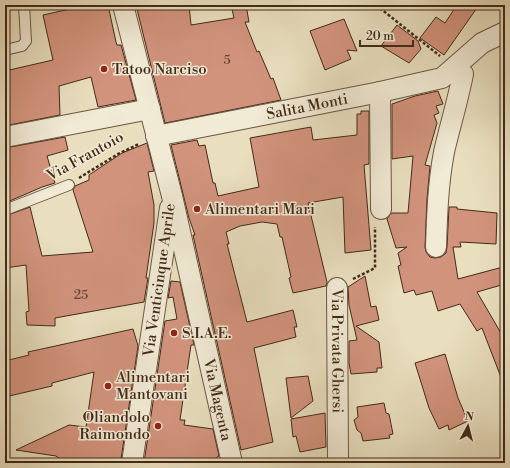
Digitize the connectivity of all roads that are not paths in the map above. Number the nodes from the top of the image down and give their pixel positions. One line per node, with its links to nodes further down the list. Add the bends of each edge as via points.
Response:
1 (24, 5): 4 (lane, via 26,40 22,46)
2 (124, 5): 7 (street, Via Venticinque Aprile)
3 (505, 32): 5 (street, Salita Monti, via 482,43)
4 (5, 50)
5 (455, 67): 6 (street, Salita Monti, via 442,78); 14 (street, via 463,74 443,159 438,195)
6 (380, 92): 8 (street, Salita Monti); 13 (street)
7 (150, 109): 8 (street, Via Venticinque Aprile); 9 (street)
8 (156, 136): 11 (street, Via Venticinque Aprile)
9 (5, 137)
10 (69, 185): 12 (lane, Via Frantoio)
11 (172, 196): 16 (street, Via Venticinque Aprile); 17 (street, Via Magenta)
12 (5, 210)
13 (378, 215)
14 (436, 247)
15 (337, 288): 18 (street, Via Privata Ghersi)
16 (132, 463)
17 (232, 463)
18 (338, 463)

